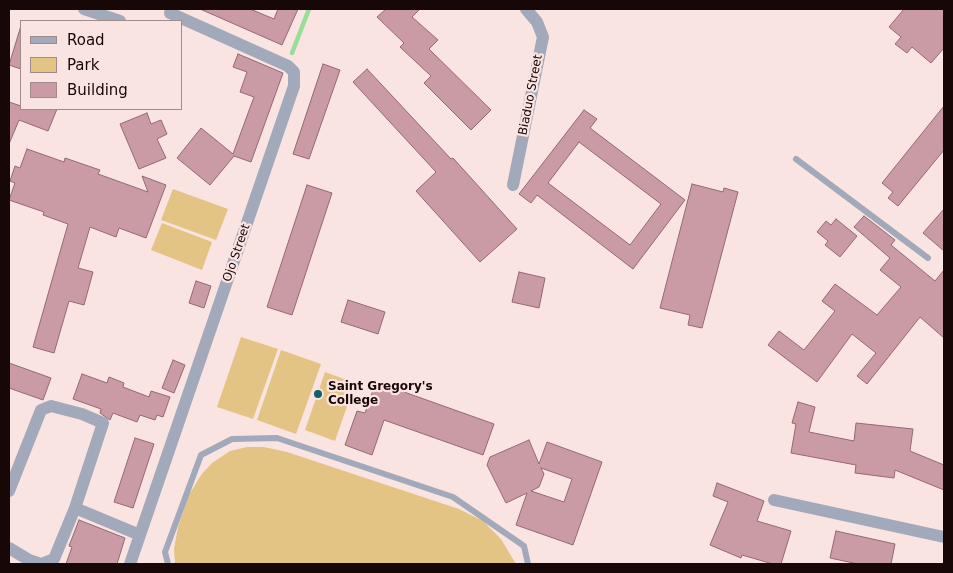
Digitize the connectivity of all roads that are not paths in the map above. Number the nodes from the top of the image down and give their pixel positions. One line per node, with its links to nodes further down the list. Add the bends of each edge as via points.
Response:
1 (84, 9): 4 (street)
2 (526, 9): 7 (street, Biaduo Street, via 537,22 543,37)
3 (171, 11): 5 (street); 12 (street, Ojo Street, via 288,66 294,72 294,86)
4 (117, 20)
5 (160, 20)
6 (796, 159): 8 (lane)
7 (513, 185)
8 (928, 258)
9 (9, 491): 11 (street, via 41,410 51,406 64,409 103,423)
10 (771, 499): 13 (street)
11 (75, 508): 12 (street); 14 (street, via 54,558 41,564)
12 (140, 535): 15 (street, Ojo Street)
13 (944, 537)
14 (9, 548)
15 (130, 564)
16 (168, 564): 17 (lane, via 165,552 201,455 232,439 277,438 453,497 524,546)
17 (528, 564)

